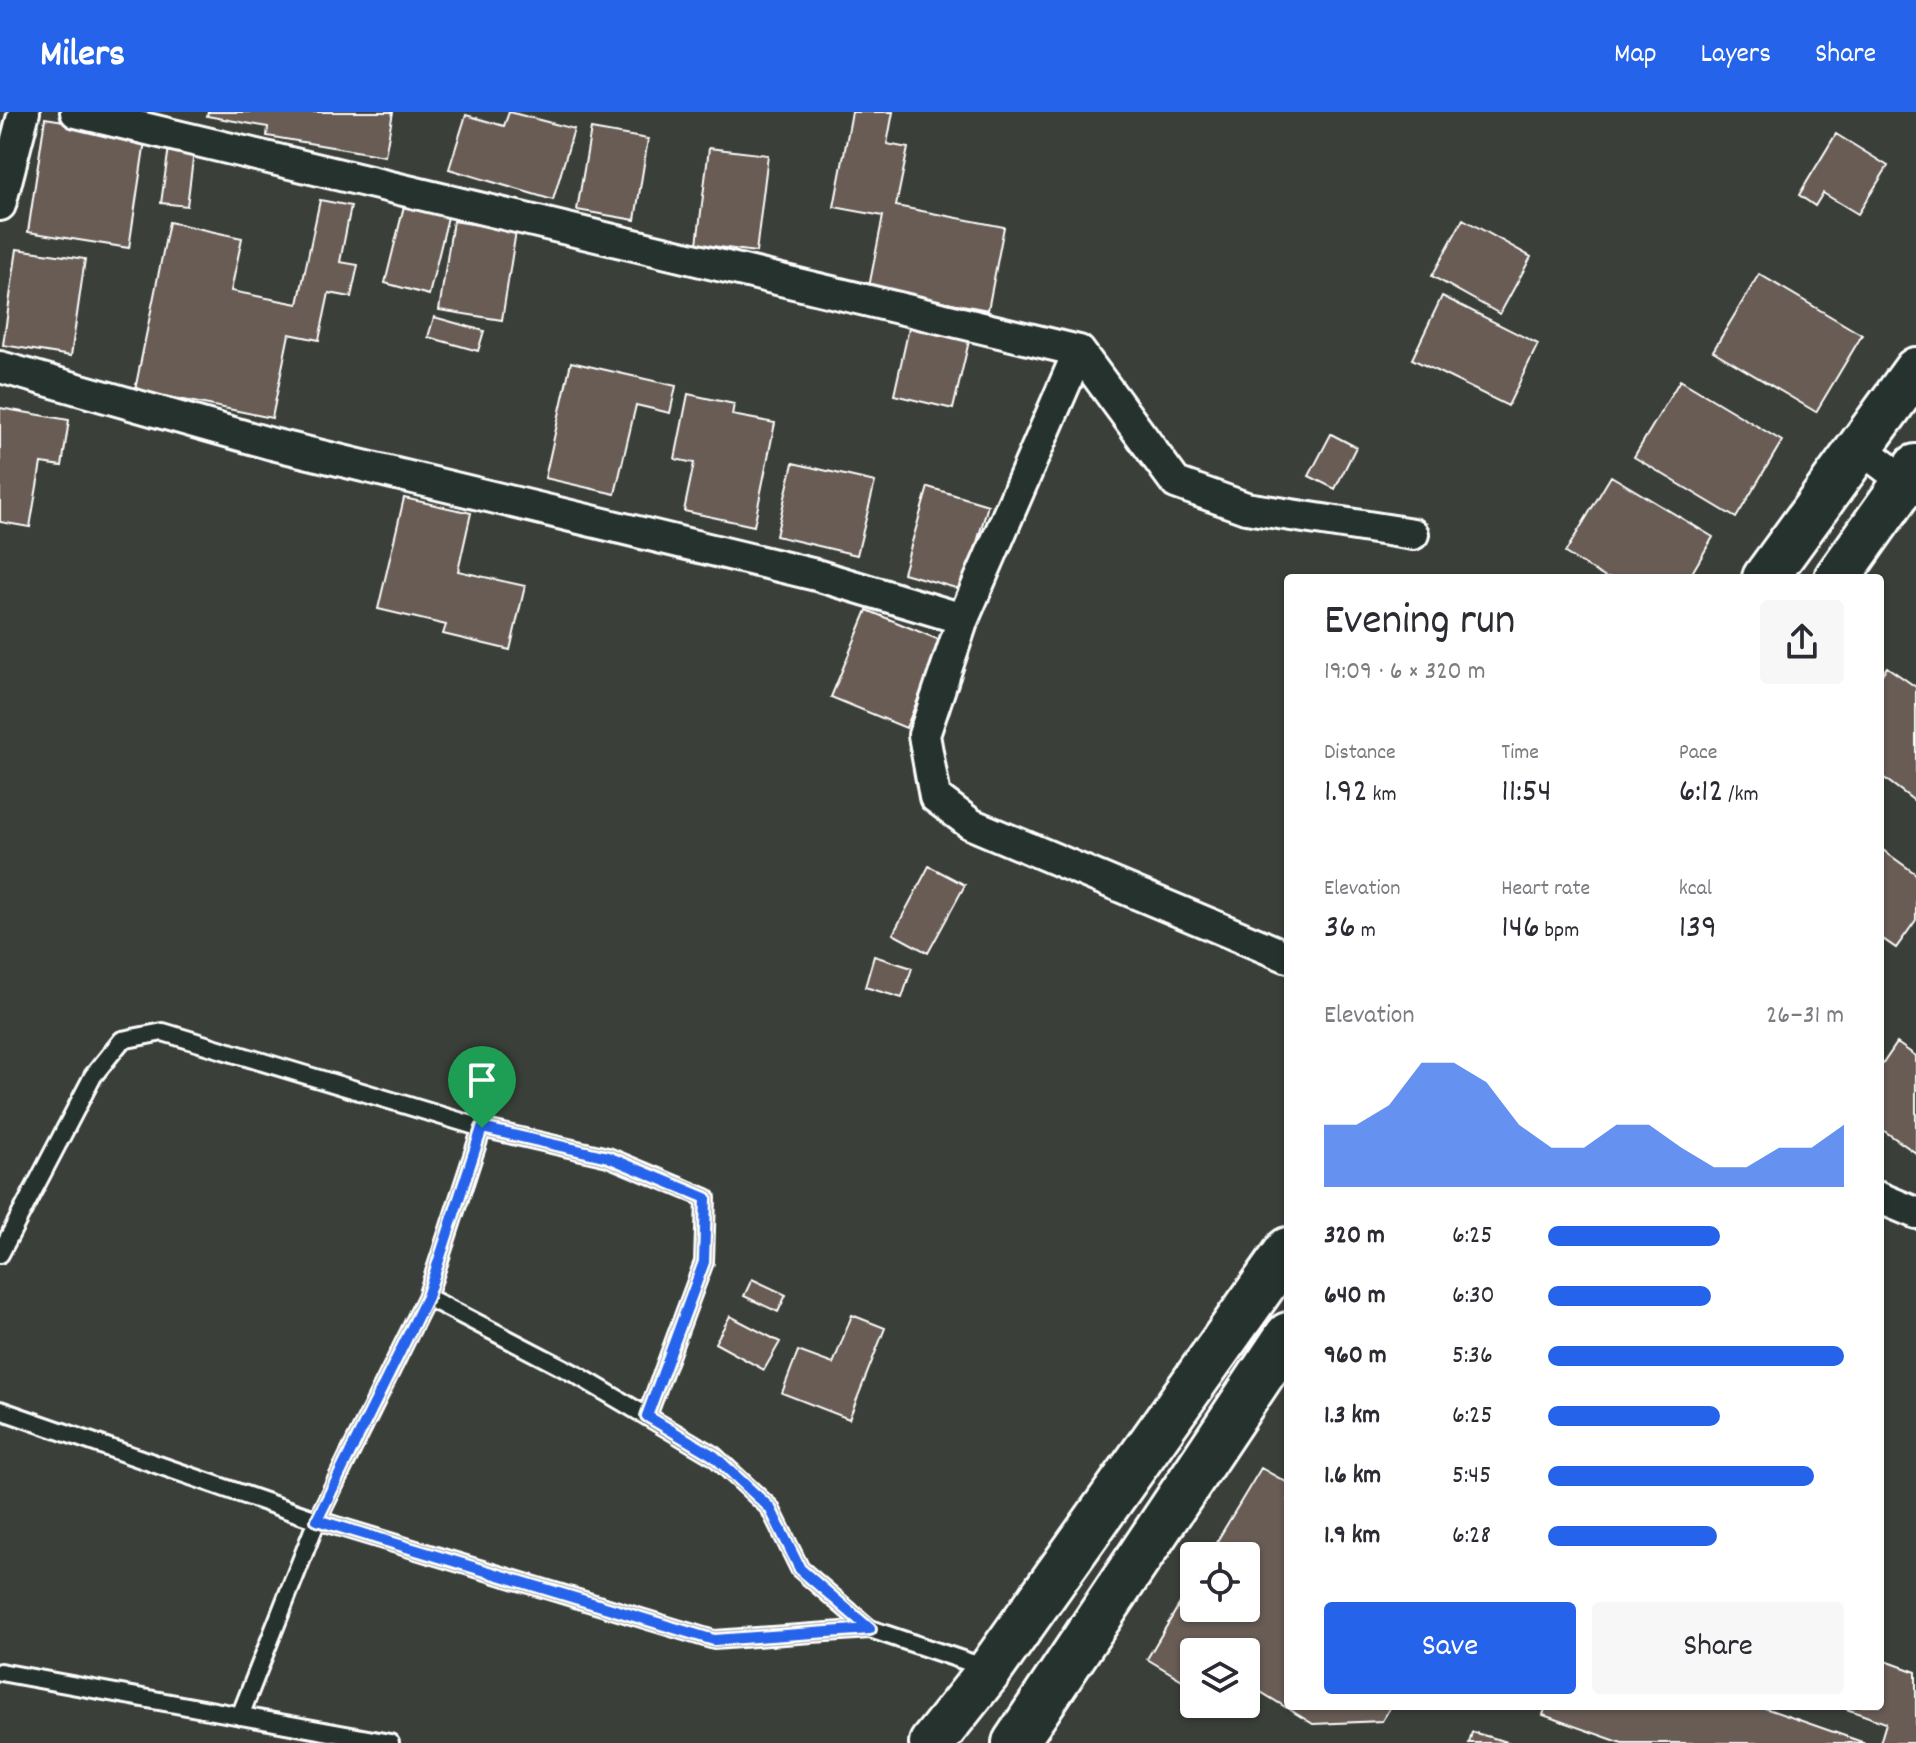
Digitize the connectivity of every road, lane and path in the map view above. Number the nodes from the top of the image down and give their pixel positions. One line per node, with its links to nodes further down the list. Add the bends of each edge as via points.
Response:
1 (24, 112): 3 (street)
2 (76, 112): 4 (street)
3 (0, 205)
4 (1079, 351): 9 (street, via 1176,483 1246,508); 12 (street)
5 (0, 367): 12 (street, via 272,444 816,575)
6 (1916, 370): 7 (street)
7 (1859, 447): 8 (street); 10 (street)
8 (1912, 479): 11 (street)
9 (1413, 534)
10 (1768, 574)
11 (1840, 574)
12 (963, 619): 13 (street, via 924,735 935,797 971,824)
13 (1284, 955)
14 (482, 1128): 17 (lane, via 163,1032 122,1040 93,1076); 19 (lane); 23 (lane, via 608,1157 706,1198 704,1262)
15 (1884, 1200): 16 (street)
16 (1916, 1213)
17 (0, 1254)
18 (1284, 1256): 26 (street)
19 (427, 1297): 23 (lane); 24 (lane)
20 (1284, 1344): 21 (street)
21 (1274, 1367): 31 (street)
22 (0, 1410): 24 (lane)
23 (647, 1416): 25 (lane, via 714,1456 770,1508 800,1569)
24 (317, 1520): 25 (lane, via 714,1640); 28 (lane)
25 (870, 1629): 26 (lane)
26 (990, 1670): 30 (street)
27 (0, 1672): 28 (lane)
28 (240, 1716): 29 (lane)
29 (390, 1743)
30 (932, 1743)
31 (1015, 1743)

